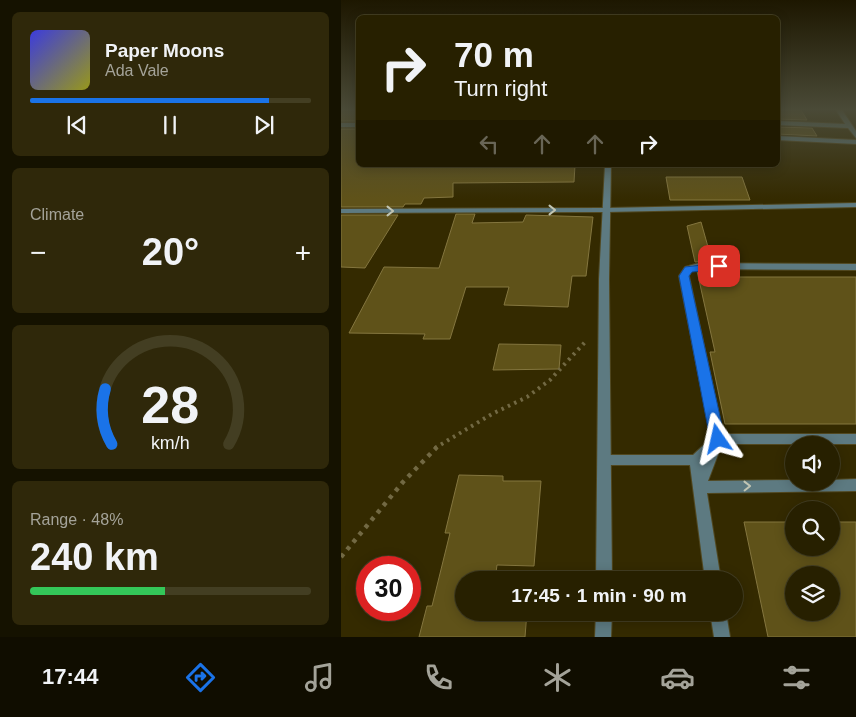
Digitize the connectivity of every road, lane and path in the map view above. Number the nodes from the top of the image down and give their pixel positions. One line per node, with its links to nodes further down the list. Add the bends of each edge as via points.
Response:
1 (811, 140): 2 (street)
2 (856, 142)
3 (608, 167): 5 (street)
4 (856, 205): 5 (street)
5 (605, 210): 6 (street, one-way to 5); 8 (street)
6 (341, 211)
7 (856, 268): 9 (street, via 699,266 689,269 684,276)
8 (604, 321): 11 (street); 15 (path, via 550,380 527,397 435,448)
9 (718, 439): 10 (street); 12 (street); 14 (street)
10 (856, 439)
11 (605, 460): 12 (street); 16 (street)
12 (696, 460): 14 (street)
13 (856, 485): 14 (street, one-way to 13)
14 (699, 487): 17 (street)
15 (341, 557)
16 (604, 571)
17 (712, 571)
18 (604, 621): 20 (street)
19 (719, 621): 21 (street)
20 (603, 637)
21 (722, 637)

